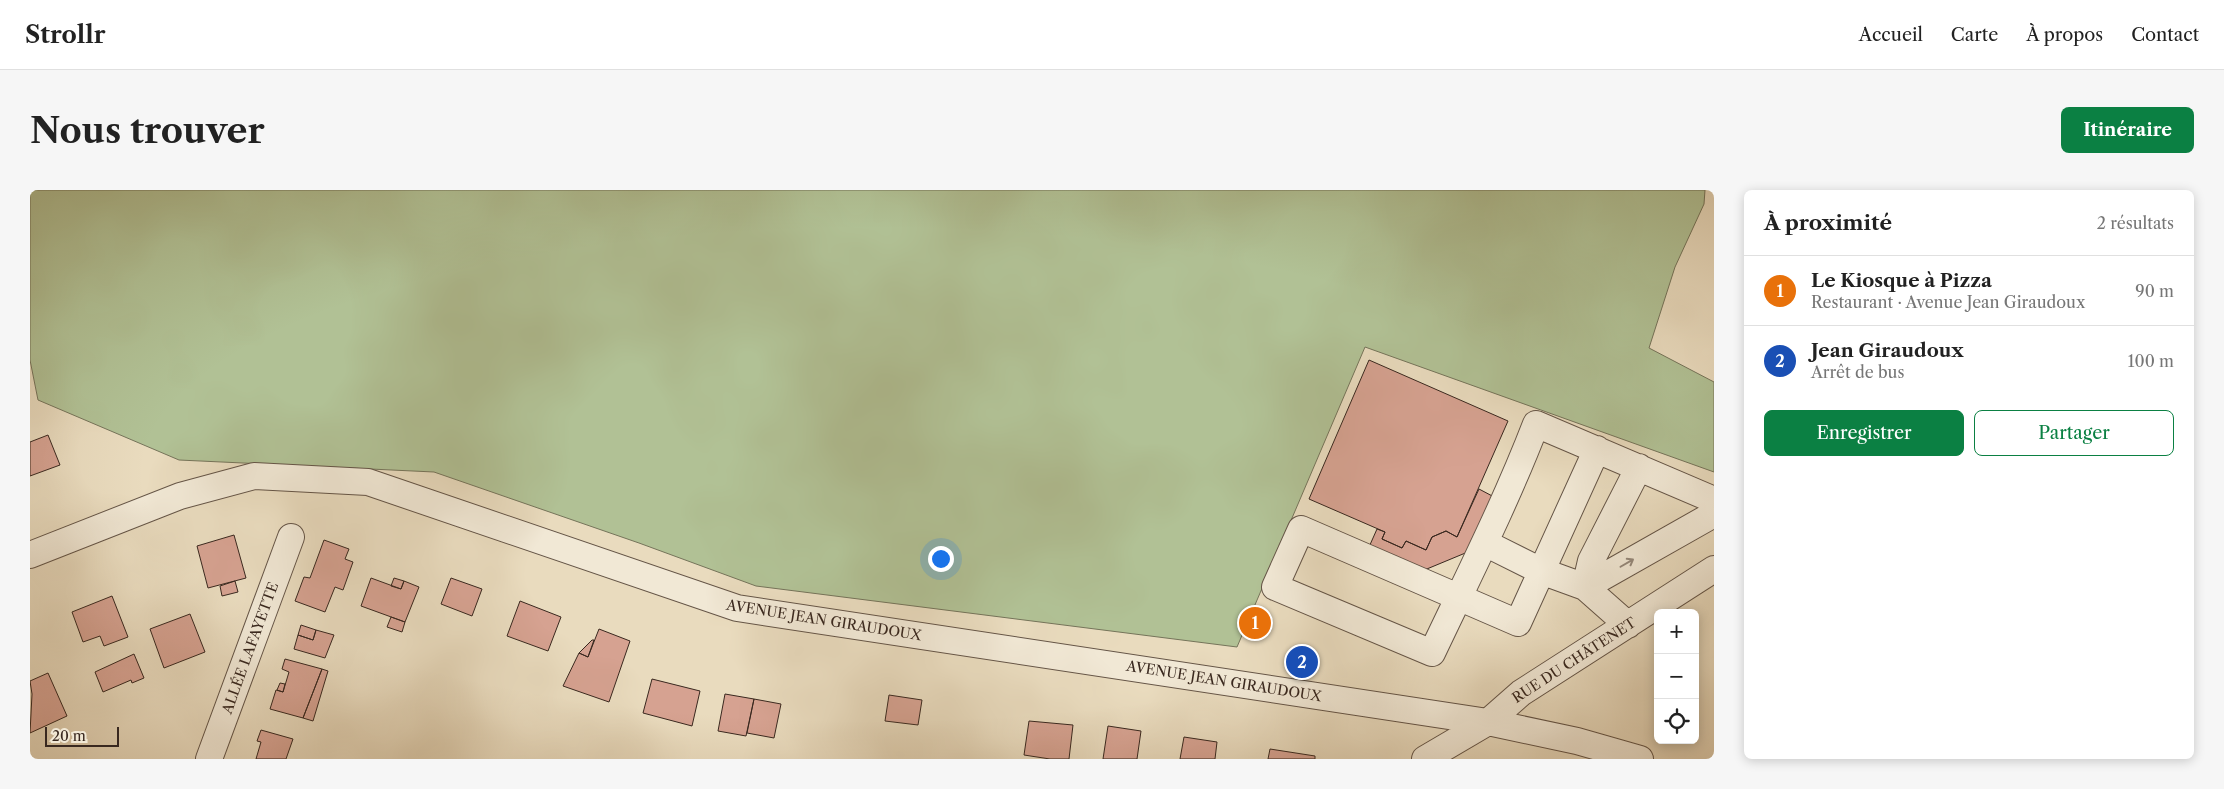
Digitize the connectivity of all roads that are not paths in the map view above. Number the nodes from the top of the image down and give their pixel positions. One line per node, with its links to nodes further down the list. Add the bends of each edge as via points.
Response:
1 (1597, 449): 2 (street); 6 (street, via 1536,424); 9 (street)
2 (1639, 467): 3 (street); 10 (street, via 1591,561)
3 (1714, 500)
4 (1714, 514): 10 (street, one-way to 4)
5 (291, 537): 14 (street, ALLÉE LAFAYETTE)
6 (1485, 543): 9 (street); 11 (street)
7 (30, 555): 13 (street, AVENUE JEAN GIRAUDOUX, via 180,496 254,476 368,482 737,608)
8 (1714, 569): 12 (street, RUE DU CHÂTENET)
9 (1542, 571): 10 (street); 11 (street, via 1518,623)
10 (1585, 587): 12 (street)
11 (1459, 597): 11 (street, via 1432,653 1275,587 1301,529)
12 (1628, 625): 13 (street, RUE DU CHÂTENET, via 1521,693)
13 (1488, 722): 15 (street, RUE DU CHÂTENET); 16 (street, AVENUE JEAN GIRAUDOUX, via 1577,741)
14 (208, 759)
15 (1425, 759)
16 (1640, 759)

